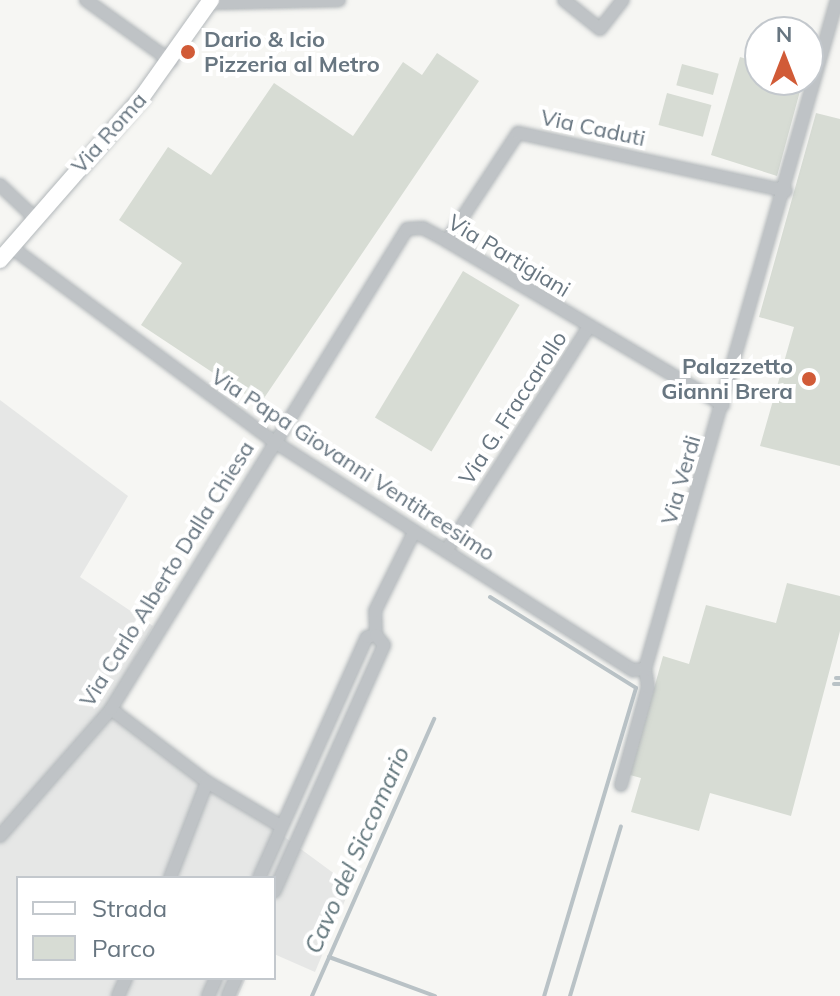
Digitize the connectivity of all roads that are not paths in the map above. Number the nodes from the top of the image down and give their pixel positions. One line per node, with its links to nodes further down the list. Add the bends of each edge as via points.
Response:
1 (86, 0): 7 (street)
2 (339, 0): 6 (street)
3 (564, 0): 4 (street, via 600,29)
4 (623, 0)
5 (837, 0): 9 (street, Via Verdi)
6 (210, 2): 7 (street, Via Roma)
7 (171, 61): 10 (street, Via Roma)
8 (0, 185): 10 (street)
9 (786, 191): 11 (street, Via Caduti, via 518,133); 14 (street, Via Verdi)
10 (35, 218): 12 (street, Via Roma)
11 (447, 241): 13 (street, Via Partigiani); 15 (street, Via Partigiani, via 407,229)
12 (5, 253): 15 (street, Via Papa Giovanni Ventitreesimo)
13 (588, 328): 14 (street, Via Partigiani); 17 (street, Via G. Fraccarollo)
14 (723, 405): 19 (street, Via Verdi)
15 (273, 441): 16 (street, Via Papa Giovanni Ventitreesimo); 20 (street, Via Carlo Alberto Dalla Chiesa)
16 (414, 532): 17 (street, Via Papa Giovanni Ventitreesimo); 18 (street, via 375,611)
17 (446, 551): 19 (street, Via Papa Giovanni Ventitreesimo, via 633,670)
18 (376, 635): 23 (street, via 367,637); 24 (street, via 384,645)
19 (645, 669): 22 (street, Via Verdi, via 648,687)
20 (111, 709): 21 (street); 25 (street, Via Carlo Alberto Dalla Chiesa)
21 (207, 782): 23 (street); 28 (street)
22 (621, 785)
23 (282, 820): 24 (street); 26 (street)
24 (306, 823): 27 (street)
25 (0, 836)
26 (274, 843): 27 (street); 29 (street)
27 (292, 851): 30 (street)
28 (171, 876)
29 (260, 876)
30 (276, 887)

